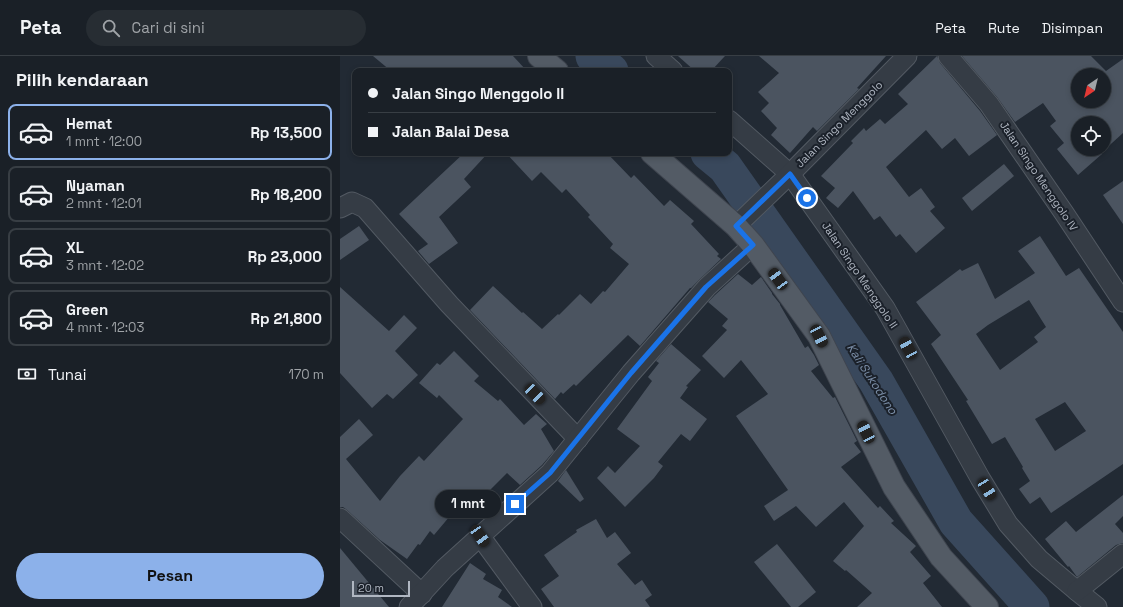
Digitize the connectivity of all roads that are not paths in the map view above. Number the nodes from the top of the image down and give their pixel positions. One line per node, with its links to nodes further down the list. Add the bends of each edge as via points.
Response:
1 (539, 56): 5 (main road)
2 (656, 56): 6 (street)
3 (907, 56): 9 (street, Jalan Singo Menggolo)
4 (948, 56): 13 (street, Jalan Singo Menggolo IV, via 989,104)
5 (553, 68)
6 (670, 68)
7 (732, 123): 9 (street, Jalan Singo Menggolo II)
8 (656, 156): 11 (main road)
9 (785, 179): 11 (street, Jalan Singo Menggolo); 18 (street, Jalan Singo Menggolo II, via 885,308 1008,524 1039,559)
10 (340, 208): 14 (street, via 352,202 365,208 448,304)
11 (739, 223): 12 (main road)
12 (753, 245): 14 (street, via 706,287); 21 (main road, via 819,336 894,488 941,556)
13 (1123, 302)
14 (578, 439): 16 (street, via 550,473)
15 (340, 518): 19 (street)
16 (480, 536): 19 (street, via 445,568); 20 (street)
17 (1123, 554): 18 (street)
18 (1077, 591): 22 (street, Jalan Singo Menggolo II)
19 (415, 601)
20 (532, 607)
21 (987, 607)
22 (1097, 607)

